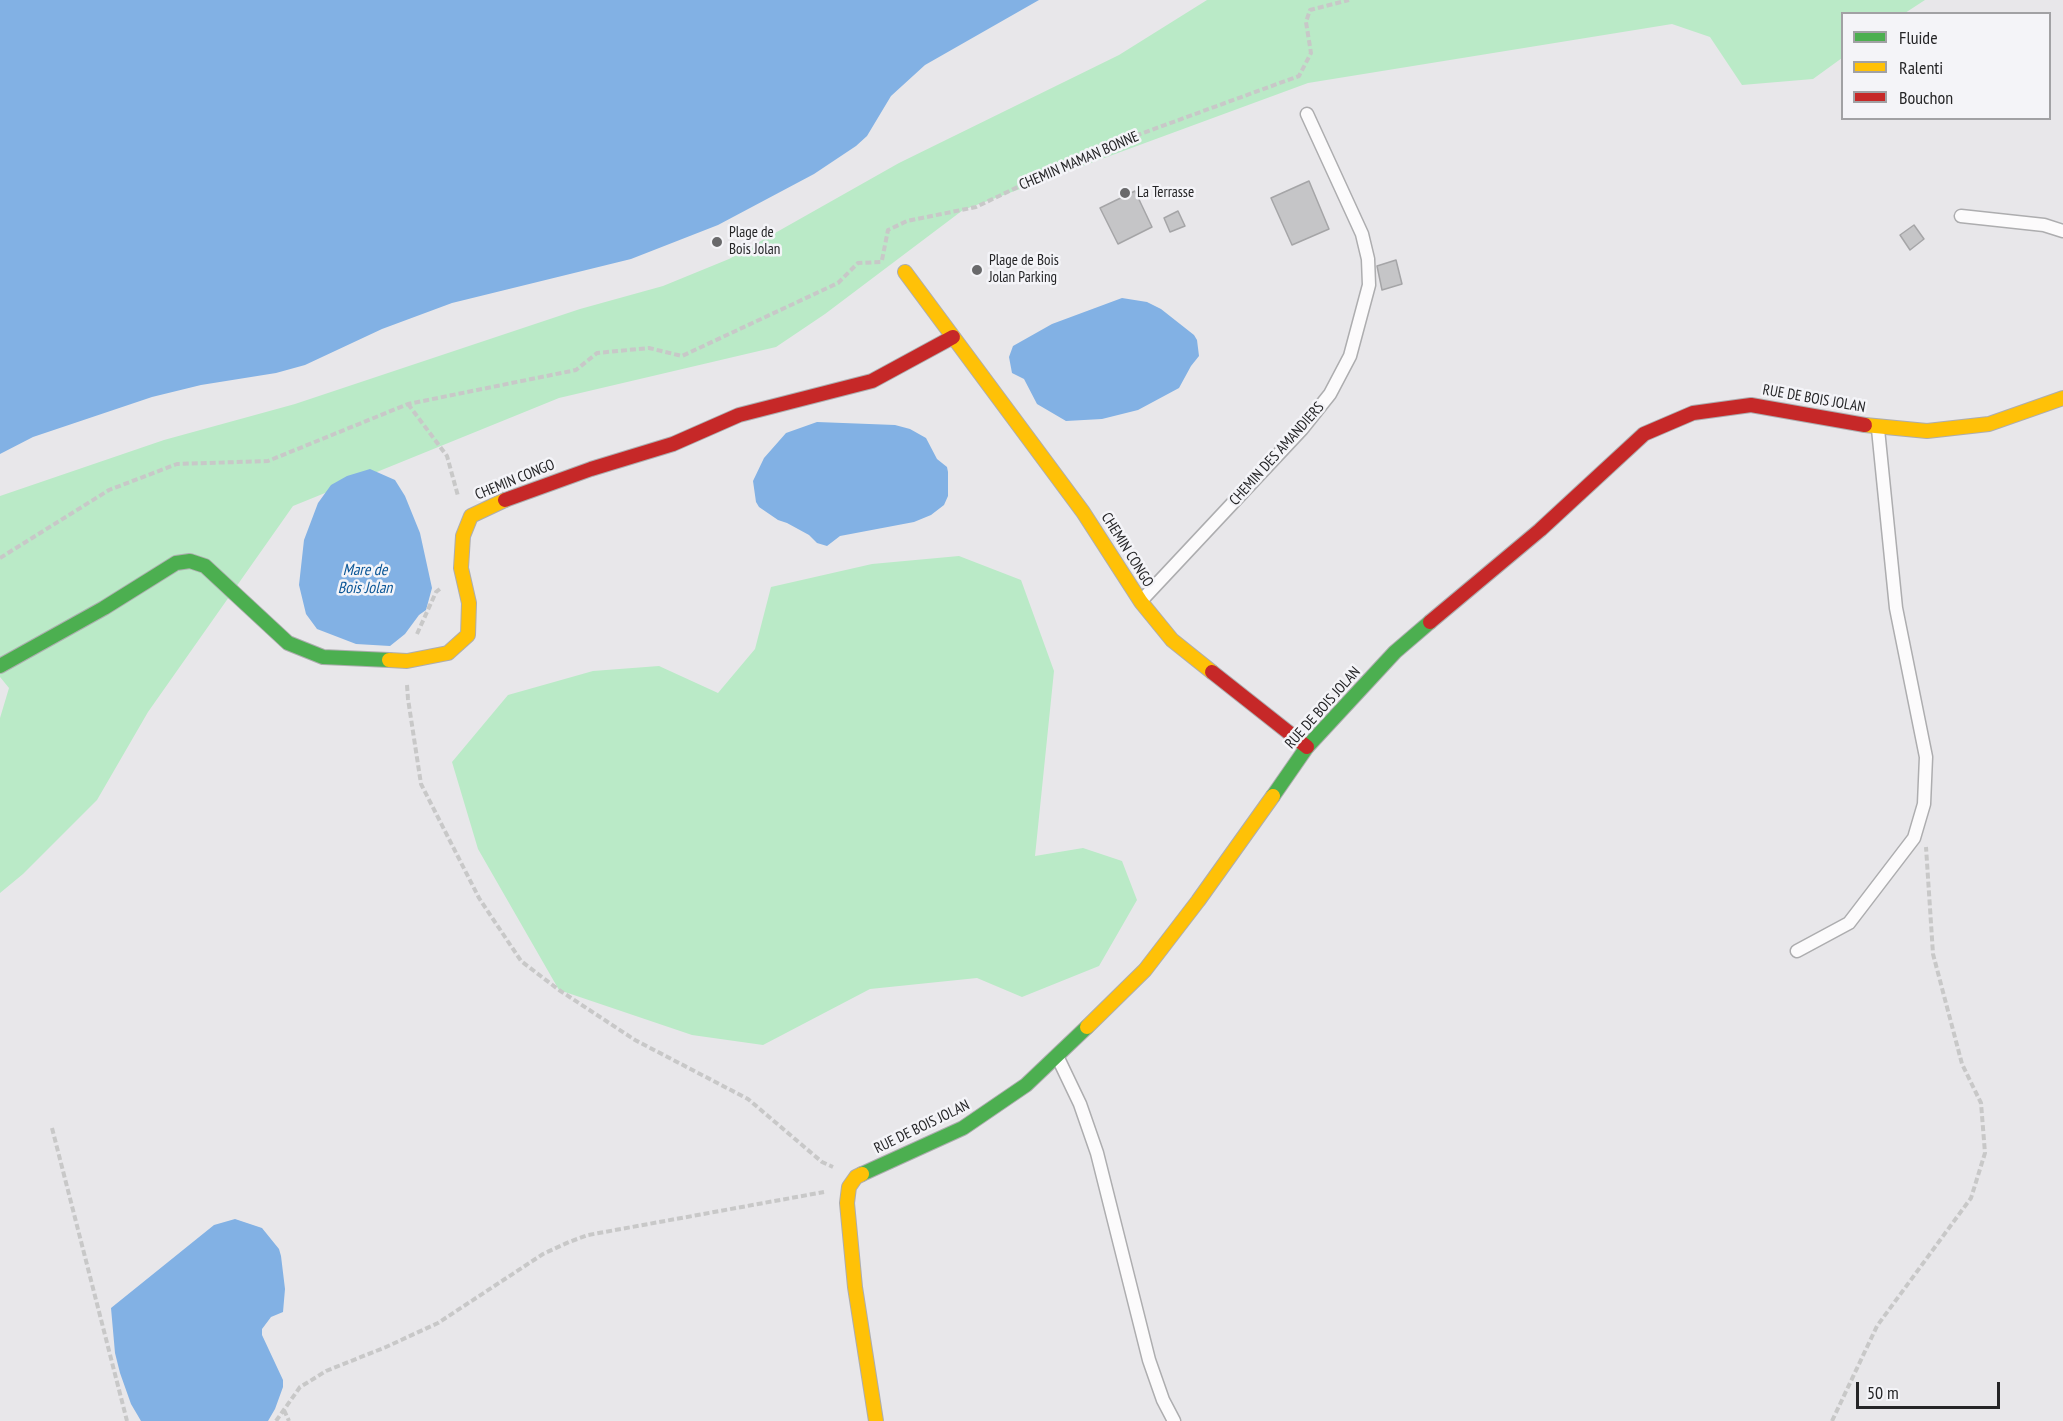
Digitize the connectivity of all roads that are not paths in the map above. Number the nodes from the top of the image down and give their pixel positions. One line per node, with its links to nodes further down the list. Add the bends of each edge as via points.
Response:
1 (1307, 114): 8 (lane, CHEMIN DES AMANDIERS, via 1362,234 1368,259 1369,285 1350,356 1330,394 1302,429)
2 (1961, 216): 3 (lane, via 2044,225)
3 (2063, 231)
4 (905, 272): 5 (street, CHEMIN CONGO)
5 (953, 337): 8 (street, CHEMIN CONGO, via 1083,512); 9 (street, CHEMIN CONGO, via 872,381 739,415 673,444 520,493 471,516 463,536 460,568 469,603 468,635 448,653 407,661 323,657 288,642 205,566 190,561 176,563)
6 (2063, 398): 7 (street, RUE DE BOIS JOLAN, via 1989,424 1927,431)
7 (1878, 427): 10 (street, RUE DE BOIS JOLAN, via 1751,405 1693,413 1644,434 1540,530 1395,652); 11 (lane, via 1896,608 1926,757 1924,804 1914,838 1849,923)
8 (1141, 602): 10 (street, CHEMIN CONGO, via 1172,640)
9 (0, 666)
10 (1307, 747): 12 (street, RUE DE BOIS JOLAN, via 1145,970)
11 (1797, 951)
12 (1057, 1057): 13 (street, RUE DE BOIS JOLAN, via 1026,1085 963,1128 852,1182 847,1203 855,1287); 14 (lane, via 1080,1104 1097,1153 1149,1360)
13 (876, 1421)
14 (1174, 1421)

